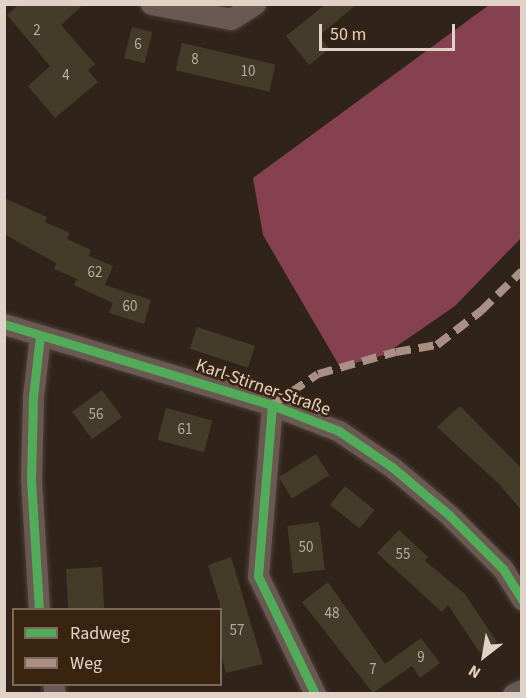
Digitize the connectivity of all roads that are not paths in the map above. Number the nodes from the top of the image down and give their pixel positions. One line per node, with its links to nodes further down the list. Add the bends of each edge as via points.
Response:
1 (151, 4): 2 (street, via 231,19)
2 (255, 4)
3 (4, 324): 4 (street, Karl-Stirner-Straße)
4 (40, 336): 5 (street, Karl-Stirner-Straße); 7 (street, via 33,397 32,480)
5 (272, 405): 6 (street, Karl-Stirner-Straße, via 339,431 392,466 503,569); 9 (street, via 258,576)
6 (522, 600)
7 (39, 608)
8 (522, 690): 10 (street)
9 (315, 693)
10 (513, 693)

